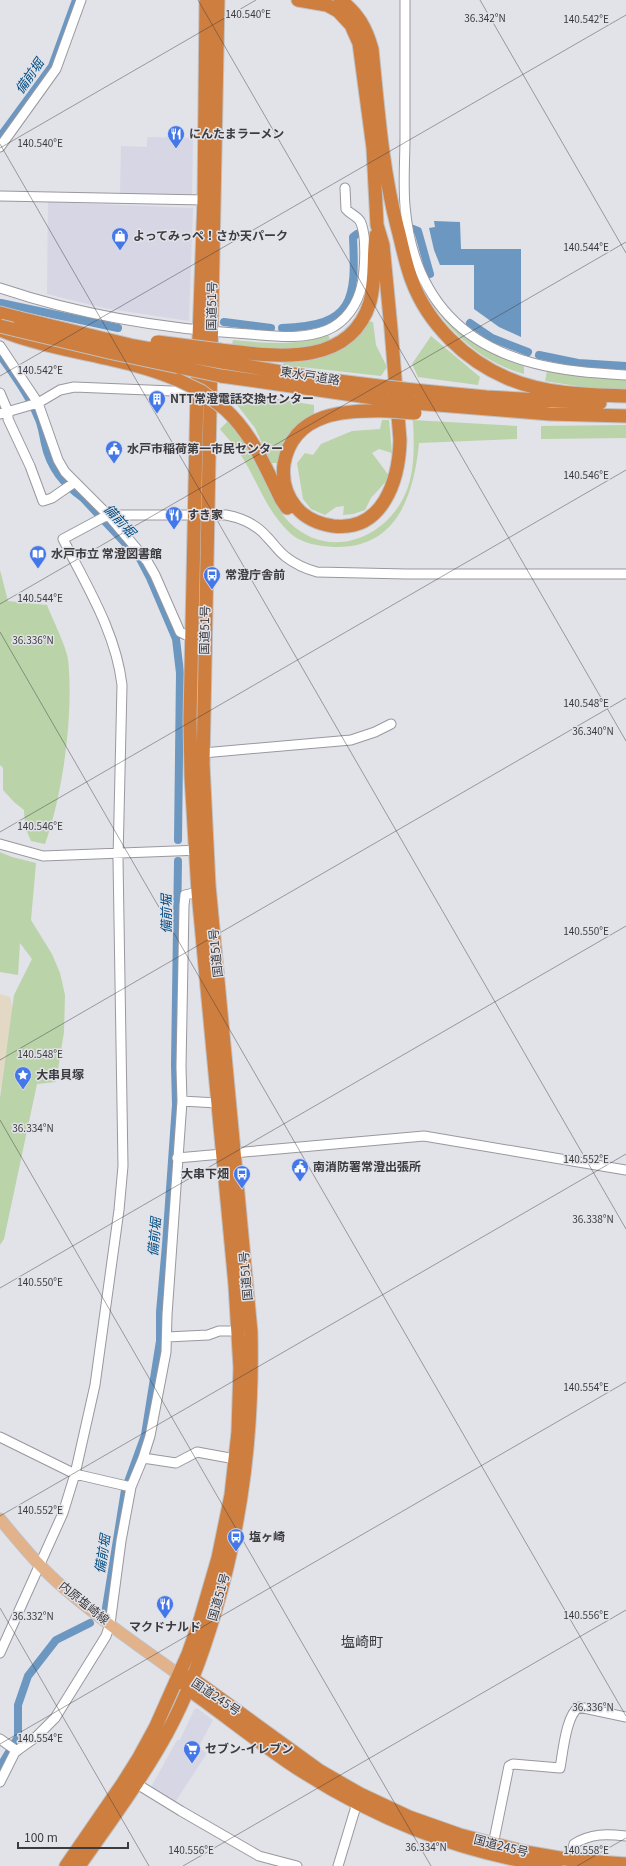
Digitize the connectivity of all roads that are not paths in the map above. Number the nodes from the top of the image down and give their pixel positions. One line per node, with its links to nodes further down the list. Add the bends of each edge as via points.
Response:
1 (81, 0): 7 (street, via 56,69)
2 (206, 0): 10 (highway, 国道51号)
3 (218, 0): 17 (highway, 国道51号)
4 (298, 0): 12 (highway, via 322,4 338,11 357,35 372,148)
5 (340, 0): 11 (highway, via 350,7 364,25 372,49)
6 (404, 0): 20 (street, via 405,207 416,265 432,296 462,328 501,352 539,365 582,372)
7 (0, 147)
8 (345, 188): 17 (street, via 346,209 362,226 364,256 361,289 351,311 333,326 315,333 290,336)
9 (0, 196): 10 (street)
10 (204, 200): 17 (highway, 国道51号)
11 (391, 206): 16 (highway, bridge, via 388,227 403,380 406,473 394,501 386,512 368,527 336,534 320,531 295,518 281,499 250,438 225,409 201,391 170,377 14,336); 23 (highway, via 406,264 420,300 440,329 470,357 490,370 524,384 580,394)
12 (377, 225): 19 (highway, via 369,303 357,326 346,337 323,350 306,354); 27 (highway, via 383,245 400,419 400,459 396,478 380,508 366,519 350,525 324,524 301,512 290,497 284,478 286,457 298,434 313,422 333,414)
13 (0, 288): 17 (street, via 127,320)
14 (0, 313): 19 (highway, bridge)
15 (0, 326): 27 (highway, 東水戸道路, bridge, via 221,376)
16 (0, 329)
17 (205, 332): 21 (highway, 国道51号); 31 (highway, 国道51号)
18 (0, 346): 25 (street)
19 (221, 356): 24 (highway, 東水戸道路, bridge, via 330,380 387,387)
20 (626, 375)
21 (197, 392): 25 (street, via 74,387 60,390); 31 (highway, 国道51号)
22 (0, 393): 28 (street)
23 (626, 396)
24 (414, 402): 26 (highway, 東水戸道路, via 515,399); 27 (highway, bridge); 29 (highway, via 550,418 581,415)
25 (36, 403): 28 (street); 30 (street)
26 (626, 403)
27 (389, 406)
28 (4, 413): 30 (street, via 30,466 43,501)
29 (626, 416)
30 (70, 486): 32 (street)
31 (201, 514): 32 (street, via 129,514); 33 (street, via 240,518 254,525 286,558 317,572); 34 (highway, 国道51号); 36 (highway, 国道51号)
32 (103, 518): 34 (street, via 147,561 180,632); 39 (street, via 62,538 109,632 120,672 122,685)
33 (626, 574)
34 (193, 636): 38 (highway, 国道51号, via 190,719)
35 (391, 724): 36 (street, via 351,740)
36 (203, 753): 38 (highway, 国道51号)
37 (0, 844): 39 (street, via 43,856)
38 (200, 850): 39 (street); 40 (highway, 国道51号); 43 (highway, 国道51号)
39 (118, 853): 51 (street, via 123,1166 95,1385)
40 (198, 892): 41 (street, via 185,895 184,906); 42 (highway, 国道51号)
41 (182, 1101): 42 (street); 44 (street)
42 (217, 1102): 43 (highway, 国道51号)
43 (228, 1155): 44 (street); 45 (street, via 424,1136); 46 (highway, 国道51号); 58 (highway, 国道51号, via 251,1332 249,1434 242,1496 229,1562 211,1627)
44 (177, 1158): 47 (street)
45 (626, 1170)
46 (238, 1331): 47 (street, via 218,1331 208,1336); 50 (highway, 国道51号, via 239,1400)
47 (166, 1337): 49 (street, via 166,1352 154,1422)
48 (0, 1437): 51 (street)
49 (143, 1458): 50 (street, via 176,1463 197,1452); 52 (street)
50 (235, 1459): 57 (highway, 国道51号, via 218,1558 200,1620)
51 (75, 1474): 52 (street); 54 (street, via 63,1512)
52 (127, 1486): 55 (street)
53 (0, 1518): 54 (main road, 内原塩崎線)
54 (40, 1564): 55 (main road, 内原塩崎線, via 64,1588); 56 (street)
55 (110, 1624): 57 (main road, 内原塩崎線); 61 (street, via 106,1636 55,1718)
56 (0, 1653)
57 (179, 1674): 58 (highway, 国道245号); 69 (highway, 国道51号, via 156,1726 134,1765)
58 (190, 1684): 63 (highway, 国道51号, via 168,1731); 64 (highway, 国道245号, via 288,1762); 66 (highway, 国道245号, via 347,1787 409,1817)
59 (626, 1717): 66 (street, via 579,1707 574,1709 560,1768 513,1764 509,1766)
60 (0, 1740): 61 (street)
61 (17, 1751): 62 (street)
62 (0, 1782)
63 (137, 1784): 70 (highway, 国道51号); 71 (street, via 259,1856)
64 (357, 1803): 72 (street); 73 (highway, 国道245号, via 414,1829 458,1845 527,1862)
65 (626, 1836): 67 (street, via 606,1834 584,1837 574,1844)
66 (493, 1845): 67 (highway, 国道245号)
67 (571, 1863): 68 (highway, 国道245号)
68 (626, 1864)
69 (66, 1866)
70 (79, 1866)
71 (297, 1866)
72 (338, 1866)
73 (556, 1866)

